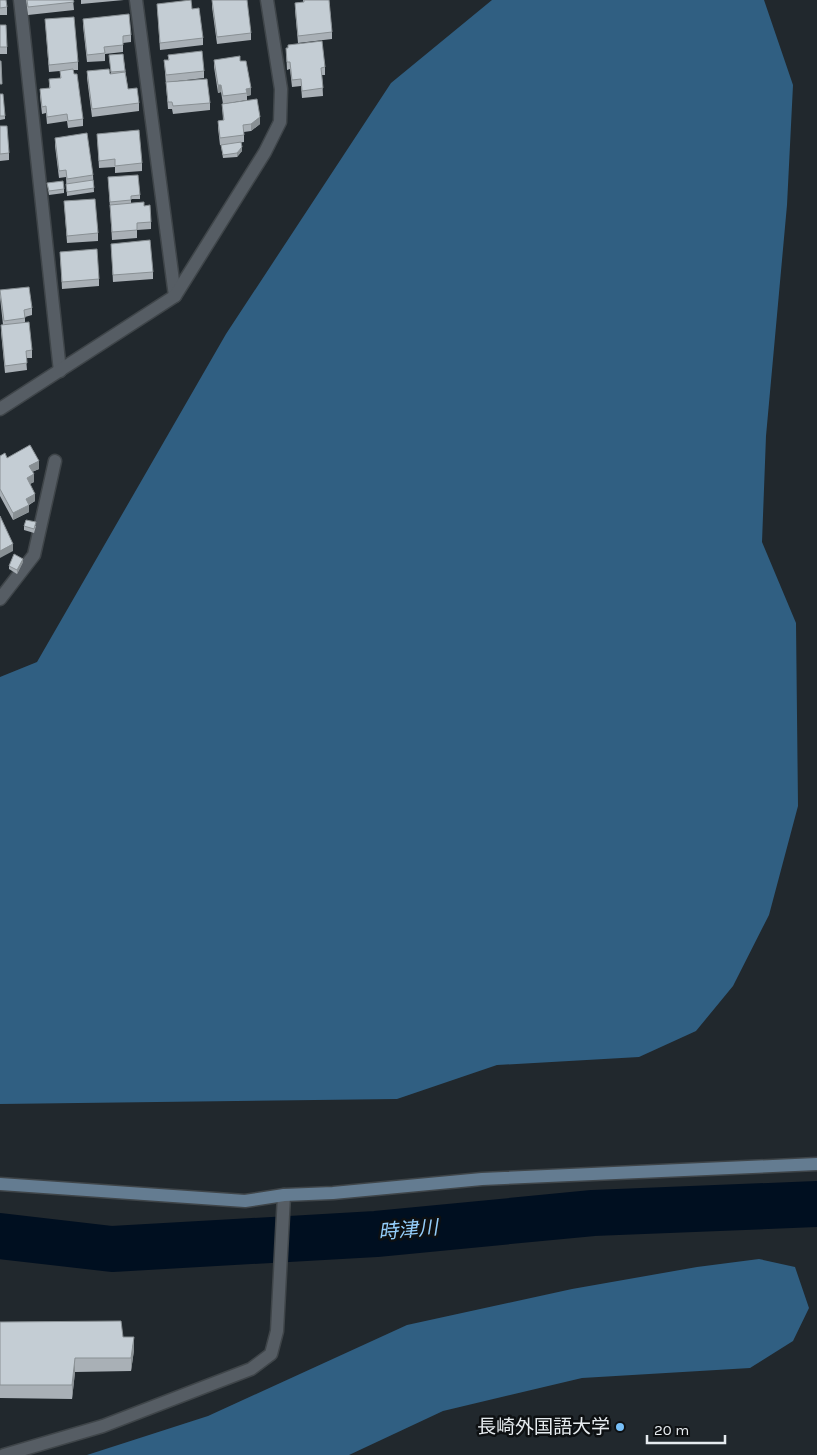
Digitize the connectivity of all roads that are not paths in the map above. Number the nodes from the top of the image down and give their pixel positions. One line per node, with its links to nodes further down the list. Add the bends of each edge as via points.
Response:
1 (20, 0): 5 (street)
2 (136, 0): 4 (street)
3 (267, 0): 4 (street, via 281,89 280,122 250,177)
4 (175, 296): 5 (street)
5 (60, 371): 6 (street)
6 (0, 409)
7 (55, 461): 8 (street, via 34,555)
8 (0, 599)
9 (817, 1164): 11 (street, via 482,1178)
10 (0, 1184): 11 (street, via 244,1201)
11 (284, 1196): 12 (street, via 277,1332 271,1354 251,1369 103,1426)
12 (4, 1455)

